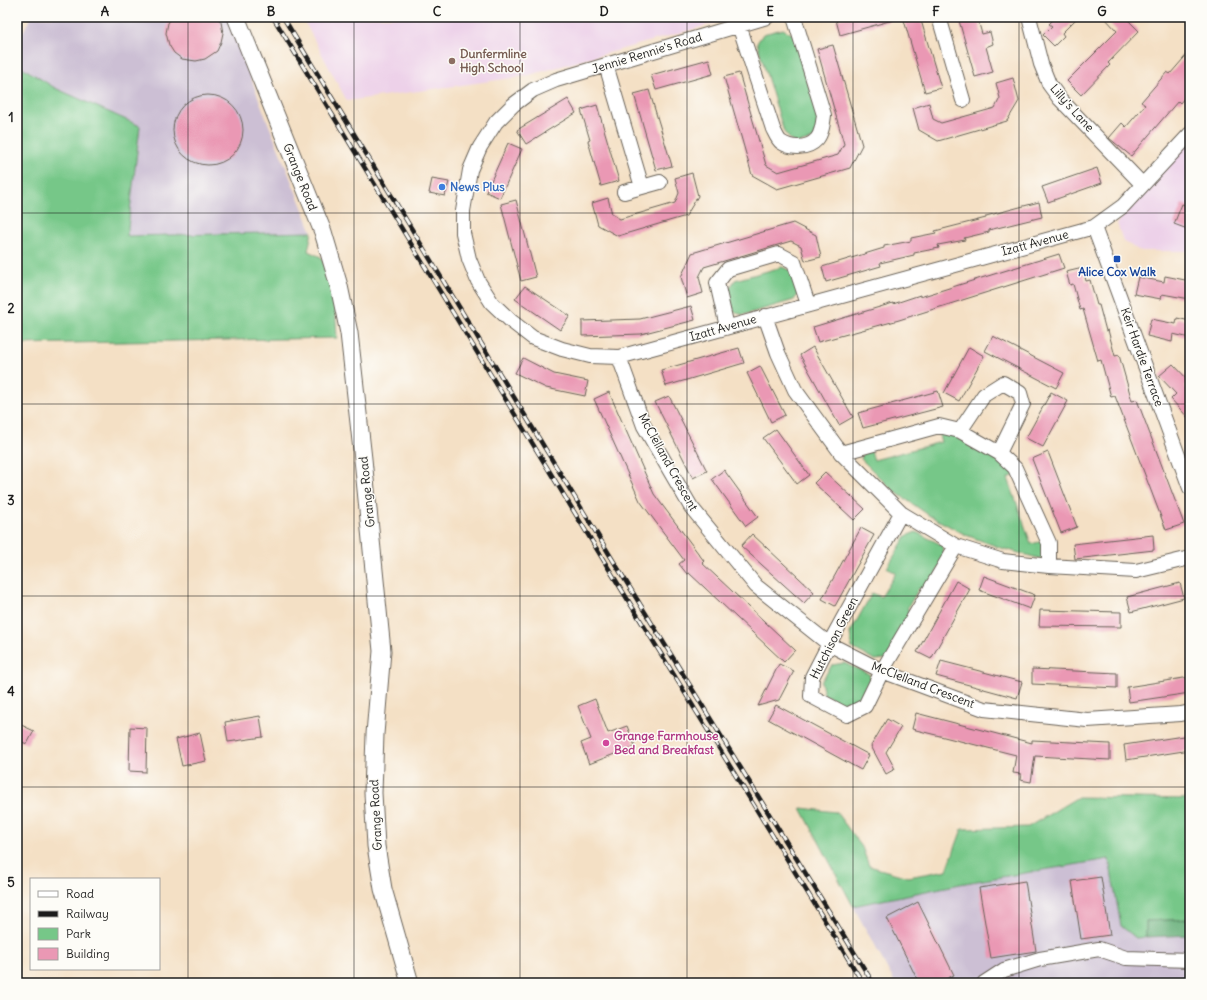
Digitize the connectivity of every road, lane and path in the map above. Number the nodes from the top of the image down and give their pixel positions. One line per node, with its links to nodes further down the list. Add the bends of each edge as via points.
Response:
1 (236, 17): 32 (street, Grange Road, via 323,232 339,286 349,333 382,651 373,793 376,846 383,889)
2 (767, 17): 6 (street, Jennie Rennie's Road)
3 (794, 17): 6 (street, via 824,115 823,127 817,139 806,146 791,148 780,142 773,129)
4 (939, 17): 9 (street)
5 (1029, 17): 12 (street, Lilly's Lane, via 1049,84 1060,99)
6 (739, 25): 7 (street, Jennie Rennie's Road)
7 (606, 65): 8 (street, Jennie Rennie's Road); 13 (street)
8 (556, 80): 19 (street, Izatt Avenue, via 533,90 514,105 496,122 480,147 470,170 463,211 463,233 469,259 478,281 492,303 511,321 533,338 562,349 590,356)
9 (963, 100)
10 (1190, 134): 12 (street, Izatt Avenue)
11 (660, 182): 13 (street)
12 (1142, 184): 15 (street, Izatt Avenue, via 1123,206)
13 (642, 187): 14 (street)
14 (624, 192)
15 (1094, 226): 16 (street, Izatt Avenue); 23 (street, Keir Hardie Terrace)
16 (808, 304): 17 (street, Izatt Avenue); 18 (street, via 794,262 779,254 728,269 717,283)
17 (765, 316): 18 (street, Izatt Avenue); 21 (street, via 795,390)
18 (727, 327): 19 (street, Izatt Avenue)
19 (619, 357): 28 (street, McClelland Crescent, via 644,426 691,507 756,586)
20 (960, 431): 21 (street, via 939,426); 22 (street); 22 (street, via 984,395 1003,383 1020,393 1023,404)
21 (841, 453): 24 (street)
22 (999, 453): 27 (street, via 1015,468 1049,544)
23 (1189, 484)
24 (901, 513): 25 (street); 28 (street, Hutchison Green)
25 (956, 546): 27 (street, via 1003,561); 29 (street, Hutchison Green)
26 (1190, 558): 27 (street, via 1136,571)
27 (1049, 566)
28 (829, 644): 29 (street, McClelland Crescent); 29 (street, Hutchison Green, via 812,677 811,696 847,715 865,706)
29 (882, 671): 30 (street, McClelland Crescent, via 984,709 1087,720)
30 (1190, 712)
31 (1190, 960): 33 (street, via 1126,958 1099,949 1040,959 1004,970)
32 (410, 983)
33 (984, 983)

